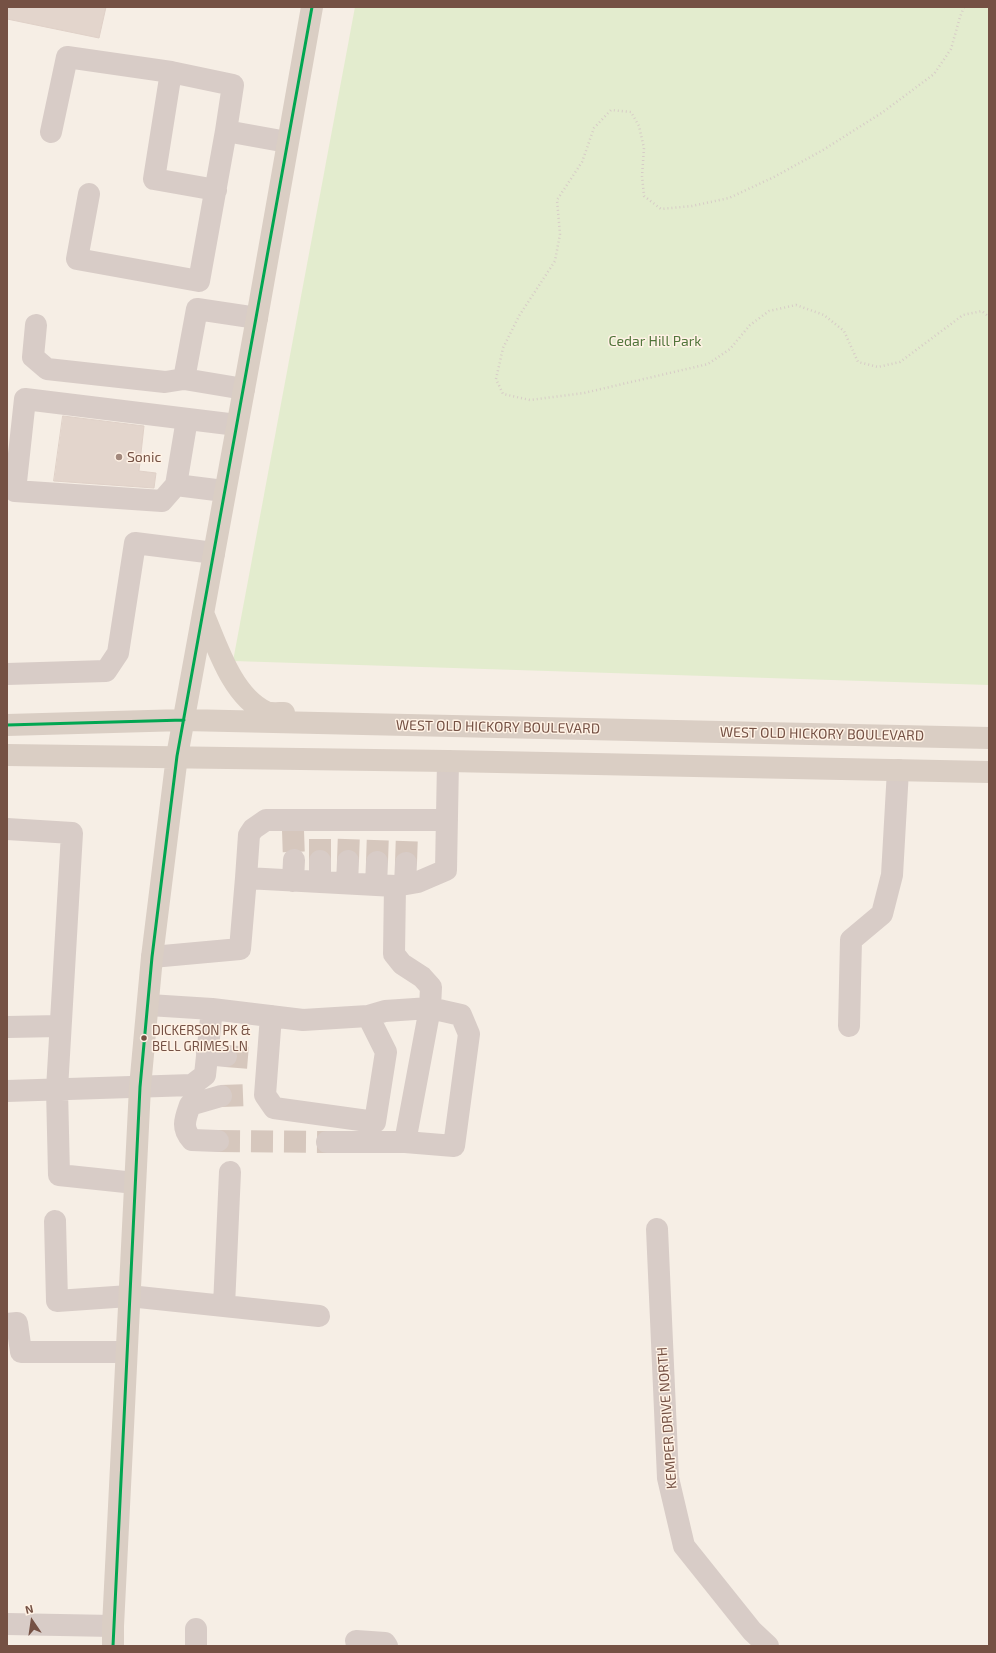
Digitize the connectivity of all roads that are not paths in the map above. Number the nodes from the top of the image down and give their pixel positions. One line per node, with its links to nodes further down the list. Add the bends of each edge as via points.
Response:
1 (312, 7): 5 (main road)
2 (171, 72): 3 (street, via 233,85); 4 (street, via 67,57); 6 (street, via 154,179)
3 (226, 131): 5 (street); 6 (street)
4 (51, 132)
5 (287, 142): 8 (main road)
6 (216, 190): 7 (street, via 199,281 78,259)
7 (89, 194)
8 (257, 318): 10 (street, via 198,309); 11 (main road)
9 (36, 325): 10 (street, via 33,357 47,369 165,382)
10 (184, 379): 11 (street)
11 (244, 389): 13 (main road)
12 (187, 419): 13 (street); 14 (street); 14 (street, via 25,399 15,491 162,501)
13 (237, 425): 15 (main road)
14 (176, 485): 15 (street)
15 (224, 491): 16 (main road)
16 (214, 552): 17 (main road); 18 (street, via 135,543 118,653 106,671)
17 (203, 613): 19 (main road); 21 (main road, via 232,678 249,701 268,713 414,716)
18 (7, 674)
19 (184, 720): 20 (main road, WEST OLD HICKORY BOULEVARD); 21 (main road, WEST OLD HICKORY BOULEVARD); 24 (main road)
20 (7, 725)
21 (433, 726): 22 (main road, WEST OLD HICKORY BOULEVARD)
22 (989, 738)
23 (7, 755): 24 (main road)
24 (177, 756): 25 (main road); 38 (main road)
25 (448, 761): 26 (main road); 28 (street)
26 (898, 770): 27 (main road); 45 (street, via 892,875 882,914 851,940)
27 (989, 772)
28 (447, 820): 34 (street, via 407,827 293,825 266,820 248,835); 37 (street, via 446,870 418,882)
29 (7, 829): 44 (street, via 72,833)
30 (320, 861): 35 (street)
31 (348, 861): 36 (street)
32 (377, 862): 37 (street)
33 (406, 862): 37 (street)
34 (246, 878): 35 (street, via 293,871); 38 (street, via 240,949)
35 (320, 882): 36 (street)
36 (347, 883): 37 (street)
37 (392, 885): 40 (street, via 394,954 402,964 431,986)
38 (152, 957): 39 (main road)
39 (149, 1005): 41 (street); 47 (main road)
40 (430, 1008): 43 (street, via 385,1011); 53 (street); 53 (street, via 461,1015 469,1034 454,1146)
41 (212, 1010): 42 (street); 47 (street, via 216,1055 205,1075 192,1085)
42 (271, 1016): 43 (street, via 303,1020); 43 (street, via 259,1059 256,1095 274,1108 375,1122 386,1052)
43 (368, 1016)
44 (60, 1026): 46 (street); 48 (street)
45 (849, 1026)
46 (7, 1027)
47 (140, 1087): 48 (street); 55 (main road)
48 (57, 1089): 49 (street); 55 (street, via 59,1175)
49 (7, 1091)
50 (221, 1096): 51 (street, via 190,1105 185,1118 185,1133 192,1140)
51 (218, 1141)
52 (327, 1142): 53 (street)
53 (405, 1142)
54 (230, 1172): 59 (street)
55 (135, 1183): 58 (main road)
56 (55, 1221): 58 (street, via 57,1301)
57 (657, 1229): 67 (street, KEMPER DRIVE NORTH, via 668,1478 684,1546 752,1631)
58 (129, 1296): 59 (street); 62 (main road)
59 (224, 1306): 60 (street)
60 (319, 1316)
61 (7, 1324): 62 (street, via 17,1323 21,1352)
62 (126, 1352): 64 (main road)
63 (7, 1624): 64 (street)
64 (113, 1636)
65 (356, 1641): 66 (street, via 385,1643)
66 (387, 1646)
67 (768, 1646)

